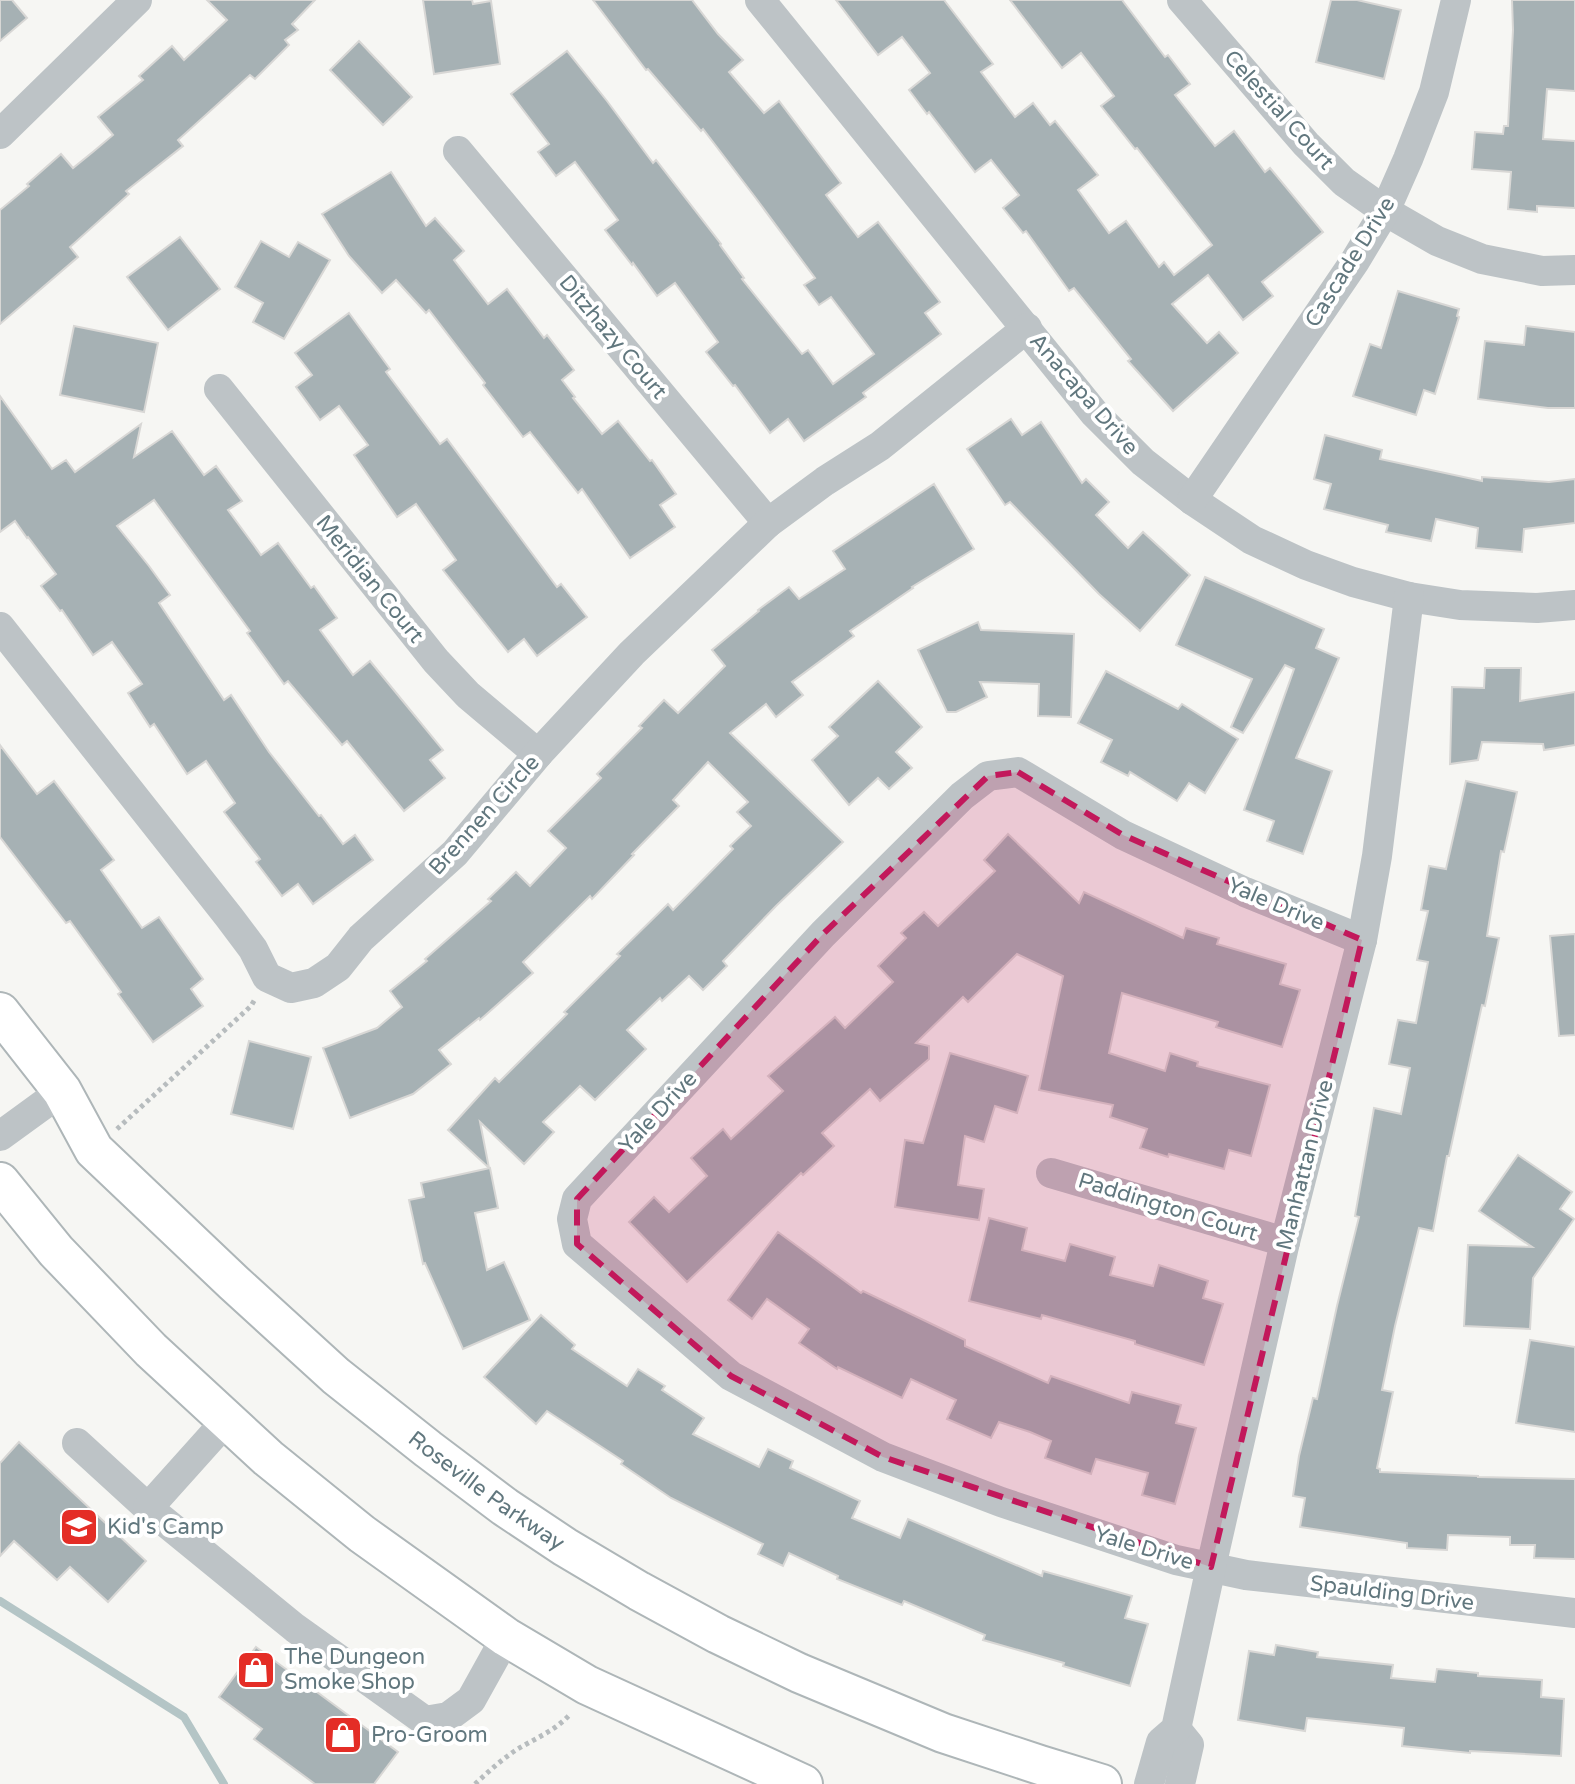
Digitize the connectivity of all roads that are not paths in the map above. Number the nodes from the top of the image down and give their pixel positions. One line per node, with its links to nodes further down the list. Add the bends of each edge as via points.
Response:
1 (137, 0): 5 (street)
2 (760, 0): 9 (street, Anacapa Drive)
3 (1182, 0): 7 (street, Celestial Court, via 1306,144 1344,182)
4 (1456, 0): 7 (street, Cascade Drive, via 1434,92)
5 (0, 134)
6 (458, 151): 12 (street, Ditzhazy Court)
7 (1385, 211): 8 (street, Celestial Court, via 1482,259 1542,271); 11 (street, Cascade Drive)
8 (1575, 270)
9 (1027, 328): 11 (street, Anacapa Drive, via 1095,414 1143,462); 12 (street, Brennen Circle, via 880,446)
10 (219, 389): 16 (street, Meridian Court, via 436,661)
11 (1192, 500): 13 (street, Anacapa Drive, via 1252,540 1306,565)
12 (768, 523): 16 (street, Brennen Circle, via 632,653)
13 (1409, 597): 14 (street, Anacapa Drive, via 1537,608); 17 (street, Manhattan Drive)
14 (1575, 605)
15 (0, 627): 16 (street, Brennen Circle, via 229,917 267,977 291,988 314,983 338,967 361,938 455,853)
16 (538, 754)
17 (1362, 940): 23 (street, Manhattan Drive); 27 (street, Yale Drive, via 1123,835 1018,772 988,776 823,934 577,1199 572,1219 577,1244 731,1376 883,1457 1001,1502)
18 (0, 1012): 19 (main road, Roseville Parkway)
19 (62, 1091): 20 (street); 32 (main road, Roseville Parkway, via 94,1150 336,1376 565,1547 718,1634 799,1673 943,1733)
20 (0, 1136)
21 (1051, 1173): 23 (street, Paddington Court)
22 (0, 1182): 24 (main road, via 56,1251)
23 (1285, 1242): 27 (street, Manhattan Drive)
24 (226, 1421): 26 (street); 29 (main road, via 362,1534)
25 (77, 1443): 26 (street)
26 (148, 1508): 29 (street, via 295,1628 425,1721 448,1717 471,1700)
27 (1211, 1567): 28 (street, Spaulding Drive); 30 (street, Manhattan Drive)
28 (1575, 1613)
29 (506, 1637): 31 (main road, via 587,1685)
30 (1176, 1729): 33 (street, Manhattan Drive, via 1161,1742); 34 (street, Manhattan Drive, via 1189,1745)
31 (803, 1784)
32 (1102, 1784)
33 (1149, 1784)
34 (1180, 1784)

